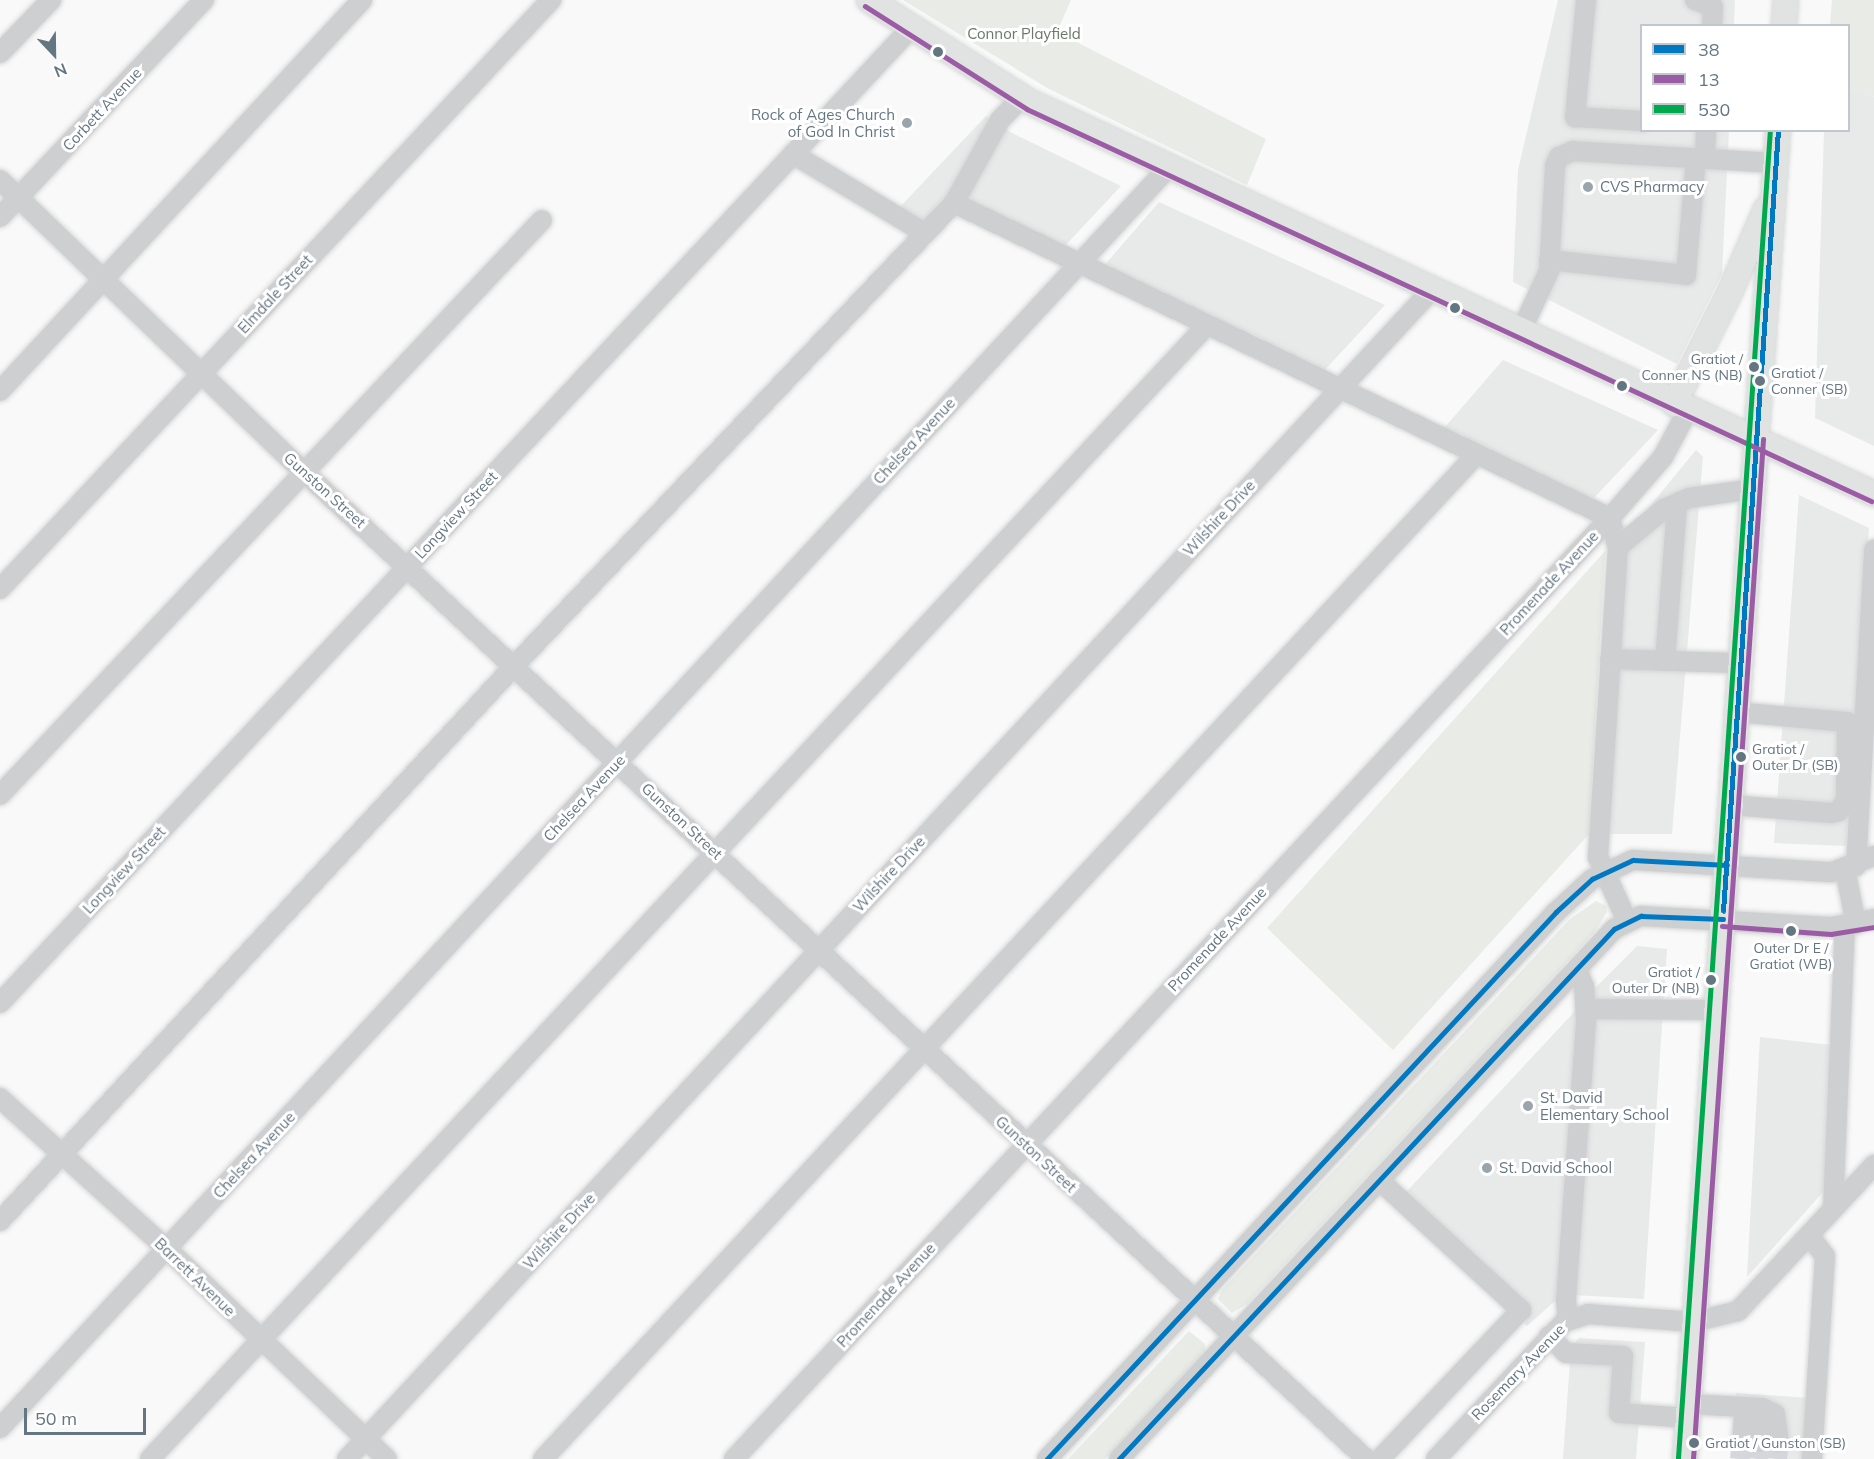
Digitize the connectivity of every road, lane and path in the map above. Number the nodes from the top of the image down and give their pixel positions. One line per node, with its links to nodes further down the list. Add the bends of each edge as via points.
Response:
1 (51, 0): 12 (street)
2 (204, 0): 23 (street, Corbett Avenue)
3 (362, 0): 30 (street)
4 (551, 0): 34 (street, Elmdale Street)
5 (870, 0): 11 (main road)
6 (1586, 0): 14 (street, via 1575,117)
7 (1695, 0): 9 (street, via 1713,7)
8 (1786, 0): 10 (main road)
9 (1712, 24)
10 (1784, 24)
11 (912, 27): 13 (main road); 17 (street, Longview Street)
12 (0, 53)
13 (1022, 97): 20 (main road); 24 (street, via 1000,120)
14 (1640, 121)
15 (1706, 132): 18 (street)
16 (1778, 132): 19 (main road)
17 (793, 154): 27 (street); 47 (street, Longview Street)
18 (1701, 158): 19 (street); 28 (street, via 1573,151 1559,157 1555,166); 28 (street, via 1686,275)
19 (1775, 163): 22 (main road)
20 (1168, 168): 29 (street, Chelsea Avenue); 31 (main road)
21 (0, 180): 23 (street, Gunston Street)
22 (1774, 190): 37 (main road); 38 (main road)
23 (19, 198): 25 (street, Corbett Avenue); 30 (street, Gunston Street)
24 (954, 203): 27 (street); 29 (street)
25 (0, 217)
26 (542, 220): 40 (street)
27 (925, 233): 53 (street)
28 (1549, 260): 33 (street, via 1549,271)
29 (1078, 263): 32 (street); 55 (street, Chelsea Avenue)
30 (106, 278): 34 (street, Gunston Street); 36 (street)
31 (1431, 291): 33 (main road); 35 (street, Wilshire Drive)
32 (1207, 325): 35 (street); 58 (street)
33 (1521, 332): 37 (main road)
34 (200, 374): 40 (street, Gunston Street); 48 (street, Elmdale Street)
35 (1339, 388): 39 (street); 66 (street, Wilshire Drive)
36 (0, 391)
37 (1681, 407): 38 (main road); 44 (street, Promenade Avenue, via 1663,458)
38 (1756, 438): 41 (main road); 42 (main road)
39 (1477, 454): 44 (street); 71 (street)
40 (305, 473): 47 (street, Gunston Street); 56 (street)
41 (1753, 489): 43 (street); 52 (main road)
42 (1874, 494)
43 (1677, 504): 45 (street); 51 (street)
44 (1610, 518): 45 (street); 73 (street, Promenade Avenue)
45 (1618, 547): 50 (street)
46 (1874, 550): 49 (street)
47 (408, 566): 53 (street, Gunston Street); 68 (street, Longview Street)
48 (0, 589)
49 (1871, 618): 61 (street)
50 (1610, 659): 51 (street); 62 (street, via 1598,857)
51 (1665, 661): 52 (street)
52 (1740, 663): 54 (main road)
53 (515, 665): 55 (street, Gunston Street); 74 (street)
54 (1736, 712): 57 (main road); 57 (street, via 1847,722 1846,799 1839,811 1832,813)
55 (617, 761): 58 (street, Gunston Street); 80 (street, Chelsea Avenue)
56 (0, 795)
57 (1730, 805): 60 (main road)
58 (714, 852): 66 (street, Gunston Street); 86 (street)
59 (1874, 856): 61 (street)
60 (1726, 865): 61 (street, via 1832,872); 62 (street, via 1634,860); 63 (main road)
61 (1850, 867): 65 (street)
62 (1602, 872): 64 (street); 81 (street, via 1556,912)
63 (1723, 919): 64 (street, via 1674,915 1641,916); 65 (street); 70 (main road)
64 (1627, 921): 67 (street)
65 (1858, 923): 77 (street)
66 (820, 949): 71 (street, Gunston Street); 90 (street, Wilshire Drive)
67 (1577, 969): 69 (street); 76 (street)
68 (0, 1004)
69 (1587, 1009): 70 (street); 82 (street, via 1566,1300)
70 (1715, 1010): 83 (main road)
71 (926, 1050): 73 (street, Gunston Street); 94 (street)
72 (0, 1098): 74 (street, Barrett Avenue)
73 (1025, 1144): 81 (street, Gunston Street); 95 (street, Promenade Avenue)
74 (61, 1155): 78 (street); 80 (street, Barrett Avenue)
75 (1874, 1165): 77 (street, Rosemary Avenue)
76 (1379, 1180): 84 (street); 99 (street, via 1521,1310)
77 (1833, 1209): 79 (street, Rosemary Avenue)
78 (0, 1221)
79 (1809, 1235): 83 (street, Rosemary Avenue, via 1738,1311); 102 (street, via 1825,1256)
80 (167, 1249): 86 (street, Barrett Avenue); 89 (street, Chelsea Avenue)
81 (1195, 1300): 84 (street, Gunston Street); 96 (street)
82 (1568, 1320): 83 (street, Rosemary Avenue, via 1588,1314); 85 (street, Rosemary Avenue)
83 (1693, 1322): 88 (main road)
84 (1234, 1335): 97 (street); 98 (street, Gunston Street)
85 (1549, 1336): 88 (street, via 1566,1353 1623,1356 1619,1413); 100 (street, Rosemary Avenue)
86 (260, 1340): 90 (street, Barrett Avenue); 91 (street)
87 (1753, 1407): 87 (street, via 1760,1442 1775,1414); 88 (street)
88 (1688, 1411): 101 (main road)
89 (0, 1428)
90 (366, 1439): 92 (street, Wilshire Drive); 93 (street, Barrett Avenue)
91 (150, 1459)
92 (347, 1459)
93 (387, 1459)
94 (543, 1459)
95 (734, 1459)
96 (1047, 1459)
97 (1119, 1459)
98 (1365, 1459)
99 (1380, 1459)
100 (1436, 1459)
101 (1685, 1459)
102 (1812, 1459)

